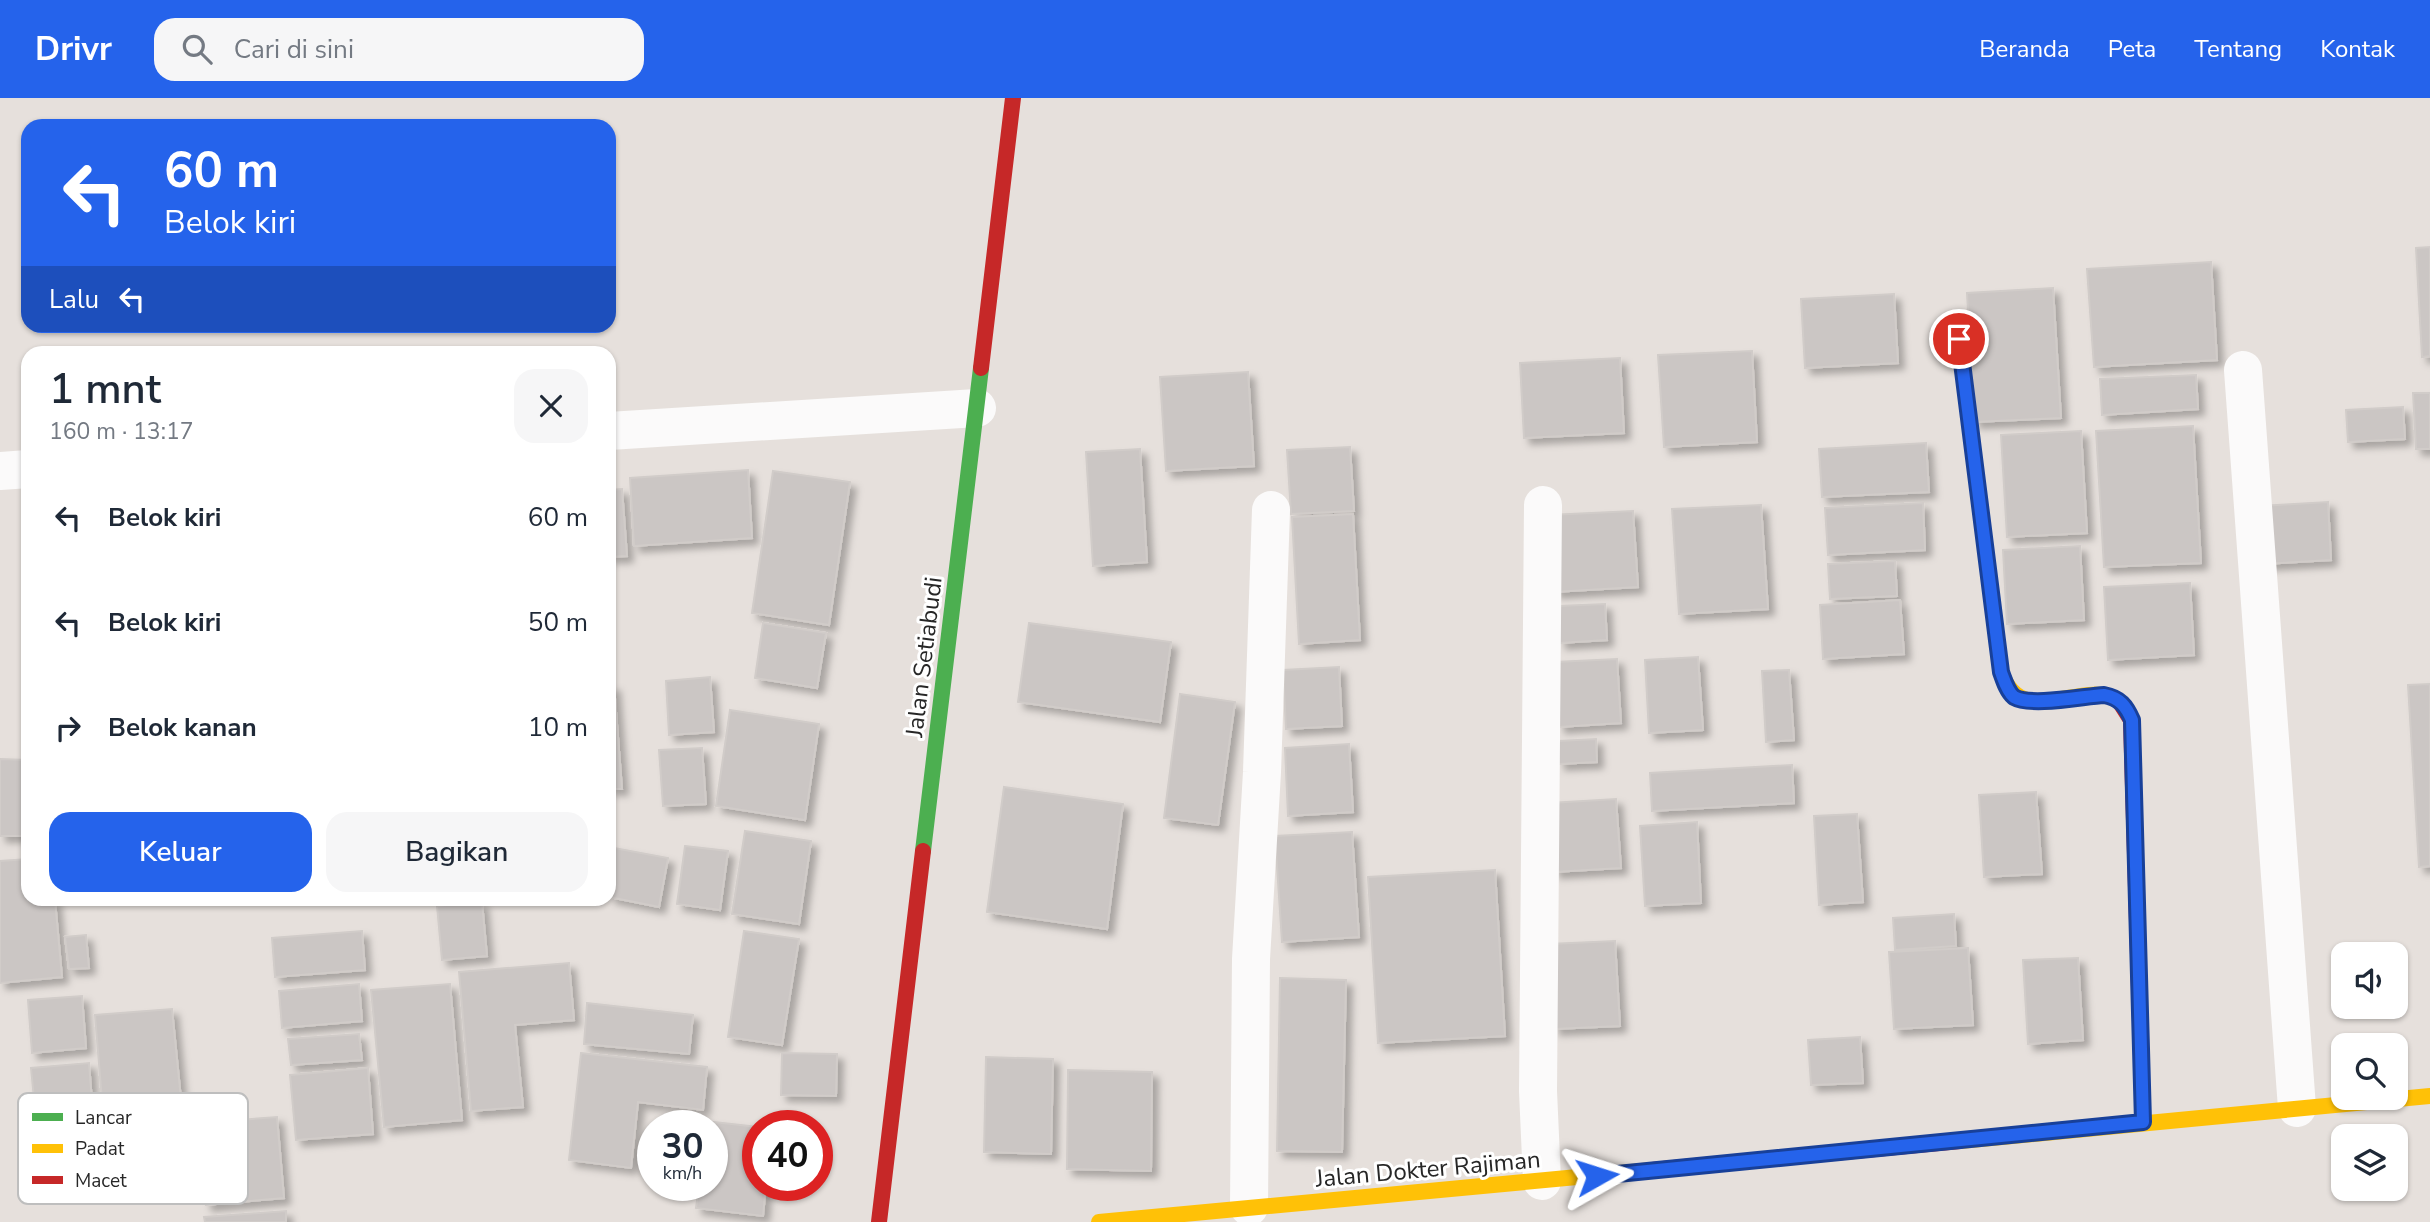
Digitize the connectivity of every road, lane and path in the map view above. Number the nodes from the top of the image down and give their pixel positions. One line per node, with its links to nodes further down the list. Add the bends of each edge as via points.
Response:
1 (1013, 98): 4 (street, Jalan Setiabudi)
2 (1959, 339): 12 (street, via 2006,687 2015,697 2035,701 2115,697 2132,720)
3 (2243, 370): 11 (street)
4 (977, 408): 5 (street); 15 (street, Jalan Setiabudi)
5 (616, 431)
6 (21, 470): 7 (street)
7 (0, 471)
8 (1543, 505): 13 (street, via 1538,1091)
9 (1271, 510): 14 (street, via 1251,959)
10 (2430, 1096): 11 (street, Jalan Dokter Rajiman)
11 (2297, 1108): 12 (street, Jalan Dokter Rajiman)
12 (2143, 1122): 13 (street, Jalan Dokter Rajiman)
13 (1542, 1181): 14 (street, Jalan Dokter Rajiman)
14 (1249, 1208): 16 (street, Jalan Dokter Rajiman)
15 (879, 1222)
16 (1098, 1222)

